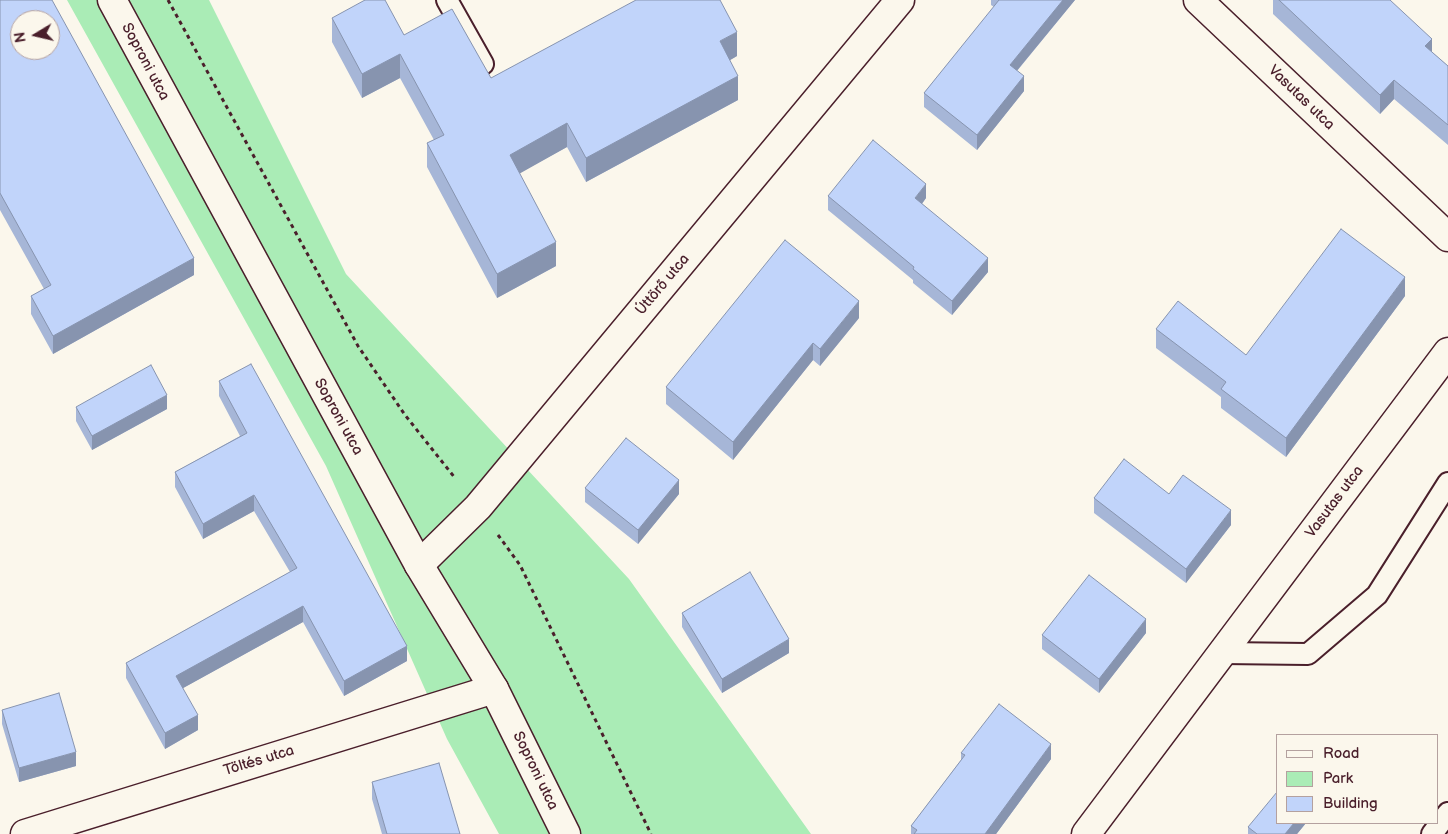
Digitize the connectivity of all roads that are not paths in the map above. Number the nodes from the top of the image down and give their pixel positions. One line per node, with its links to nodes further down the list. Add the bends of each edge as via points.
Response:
1 (112, 0): 9 (street, Soproni utca)
2 (447, 0): 5 (lane)
3 (900, 0): 9 (street, Úttörő utca, via 478,507)
4 (1198, 0): 6 (street, Vasutas utca)
5 (486, 70)
6 (1448, 237)
7 (1448, 352): 10 (street, Vasutas utca)
8 (1448, 483): 10 (lane, via 1376,595 1308,654)
9 (419, 565): 11 (street, Soproni utca)
10 (1222, 653): 15 (street, Vasutas utca)
11 (494, 689): 13 (street, Töltés utca); 14 (street, Soproni utca)
12 (1448, 813): 16 (lane)
13 (25, 834)
14 (566, 834)
15 (1086, 834)
16 (1432, 834)

